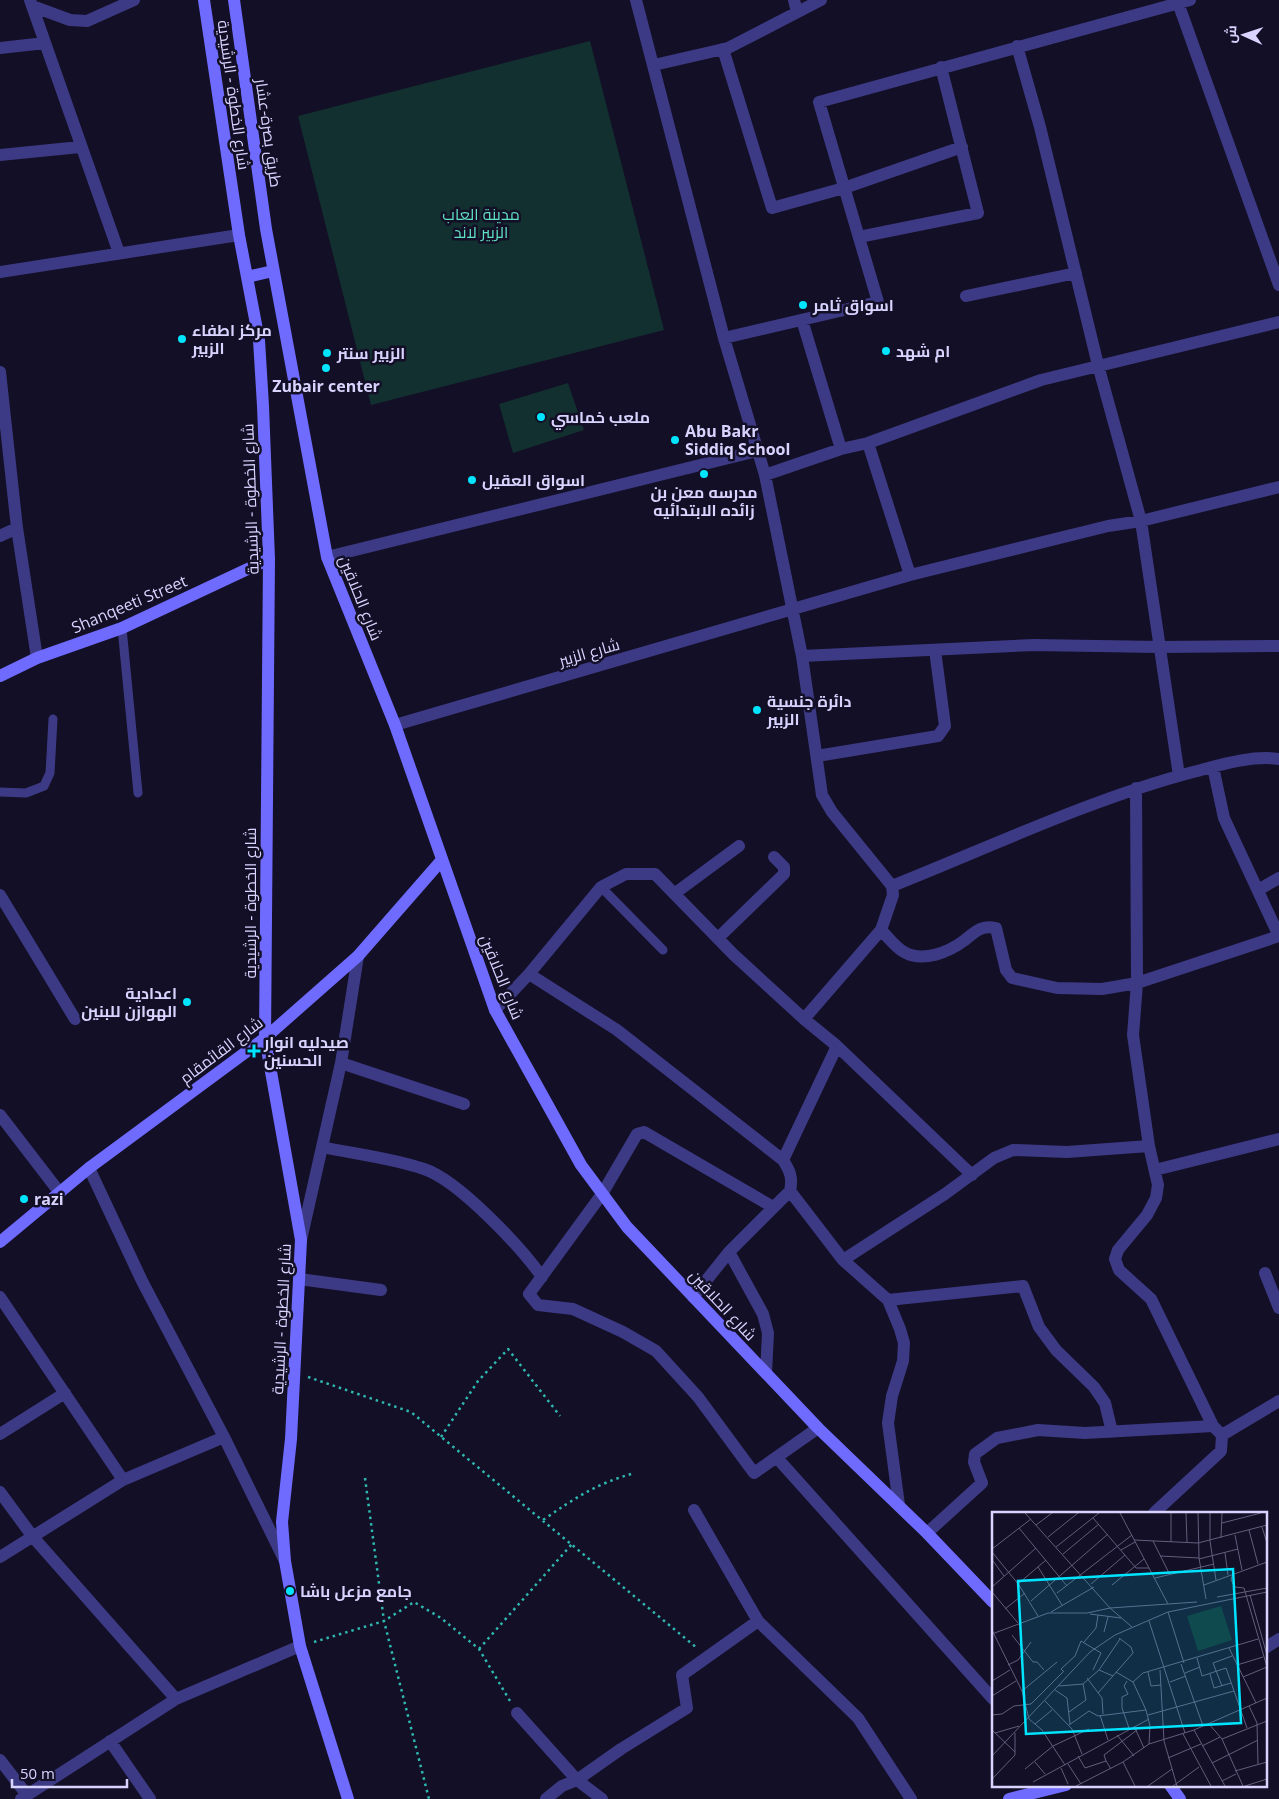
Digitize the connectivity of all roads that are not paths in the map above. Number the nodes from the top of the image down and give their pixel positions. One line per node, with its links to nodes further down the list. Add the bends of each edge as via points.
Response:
1 (134, 0): 7 (street, via 87,21 70,20)
2 (204, 0): 19 (main road, شارع الخطوة - الرشيدية)
3 (234, 0): 23 (main road, طريق بصرة-عشار)
4 (636, 0): 13 (street)
5 (821, 0): 8 (street)
6 (1182, 1): 10 (street); 22 (street)
7 (31, 3): 9 (street)
8 (796, 6): 12 (street)
9 (45, 43): 11 (street); 15 (street)
10 (1017, 46): 14 (street); 25 (street)
11 (0, 48)
12 (723, 49): 13 (street); 18 (street, via 772,208)
13 (654, 65): 31 (street)
14 (941, 68): 16 (street); 18 (street, via 818,102)
15 (80, 147): 17 (street); 21 (street)
16 (962, 147): 18 (street); 20 (street, via 978,213)
17 (0, 156)
18 (844, 188): 20 (street)
19 (239, 235): 21 (street); 26 (main road, شارع الخطوة - الرشيدية)
20 (858, 237): 29 (street, via 878,302)
21 (119, 253): 24 (street)
22 (1276, 265): 27 (street)
23 (273, 271): 26 (main road); 42 (main road, شارع الحلاقين)
24 (0, 272)
25 (1076, 273): 28 (street); 32 (street)
26 (247, 277): 43 (main road, شارع الخطوة - الرشيدية, via 259,340)
27 (1279, 285)
28 (966, 296)
29 (802, 320): 31 (street); 35 (street)
30 (1279, 322): 32 (street)
31 (724, 338): 36 (street)
32 (1098, 365): 34 (street, via 1041,380); 39 (street)
33 (0, 372): 40 (street)
34 (868, 442): 35 (street); 44 (street)
35 (841, 449): 37 (street)
36 (757, 451): 37 (street); 42 (street)
37 (765, 475): 45 (street)
38 (1279, 487): 39 (street, شارع الزبير)
39 (1141, 521): 44 (street, شارع الزبير, via 1108,526); 48 (street)
40 (17, 528): 41 (street); 51 (street)
41 (0, 536)
42 (327, 557): 54 (main road, شارع الحلاقين)
43 (269, 559): 46 (main road, Shanqeeti Street); 81 (main road, شارع الخطوة - الرشيدية)
44 (910, 575): 45 (street, شارع الزبير)
45 (793, 610): 50 (street); 54 (street, شارع الزبير)
46 (122, 628): 51 (main road, Shanqeeti Street); 61 (lane)
47 (1279, 646): 48 (street)
48 (1160, 647): 49 (street, via 1034,645); 58 (street)
49 (935, 650): 50 (street); 55 (street, via 945,726 938,736)
50 (802, 656): 55 (street)
51 (37, 658): 52 (main road, Shanqeeti Street)
52 (0, 676)
53 (53, 719): 60 (lane, via 50,773 44,786 26,793)
54 (395, 725): 64 (main road, شارع الحلاقين)
55 (816, 756): 66 (street, via 822,795)
56 (1279, 759): 57 (street, via 1265,757)
57 (1213, 767): 58 (street); 68 (street, via 1224,818)
58 (1179, 776): 59 (street)
59 (1136, 788): 66 (street); 77 (street)
60 (0, 792)
61 (138, 793)
62 (739, 846): 69 (street)
63 (774, 857): 73 (street, via 784,867 784,874)
64 (441, 861): 75 (main road, شارع القائمقام); 78 (main road, شارع الحلاقين)
65 (1279, 878): 68 (street)
66 (892, 886): 71 (street, via 894,895)
67 (600, 887): 69 (street, via 626,874 655,874); 74 (lane); 76 (street)
68 (1258, 890): 72 (street)
69 (674, 894): 73 (street)
70 (0, 896): 79 (street)
71 (881, 930): 77 (street, via 904,952 920,956 936,955 963,941 979,928 996,928 1006,970 1012,978 1057,988 1102,990); 80 (street)
72 (1279, 936): 77 (street)
73 (718, 938): 80 (street)
74 (663, 950)
75 (358, 956): 81 (main road, شارع القائمقام); 83 (street)
76 (529, 974): 78 (street); 89 (street, via 618,1030)
77 (1137, 983): 87 (street, via 1133,1034)
78 (495, 1010): 95 (main road, شارع الحلاقين, via 581,1165)
79 (75, 1019)
80 (804, 1019): 82 (street)
81 (266, 1038): 90 (main road, شارع القائمقام); 97 (main road, شارع الخطوة - الرشيدية)
82 (837, 1046): 89 (street); 92 (street)
83 (341, 1062): 84 (street); 88 (street)
84 (464, 1104)
85 (0, 1115): 94 (street)
86 (1279, 1138): 91 (street)
87 (1149, 1146): 91 (street); 92 (street, via 1067,1152 1013,1150 994,1158)
88 (322, 1147): 97 (street); 102 (street, via 425,1169 464,1192)
89 (783, 1160): 93 (street, via 793,1178)
90 (90, 1168): 94 (main road, شارع القائمقام); 116 (street, via 142,1281)
91 (1155, 1170): 113 (street, via 1156,1198 1132,1236 1118,1250 1115,1259 1119,1270 1151,1299)
92 (972, 1175): 100 (street)
93 (790, 1191): 96 (street); 100 (street)
94 (60, 1193): 98 (main road, شارع القائمقام)
95 (602, 1194): 96 (street, via 632,1141 637,1134 644,1132); 102 (street); 106 (main road, شارع الحلاقين, via 628,1228)
96 (773, 1207): 99 (street)
97 (302, 1240): 103 (main road, شارع الخطوة - الرشيدية)
98 (0, 1242)
99 (729, 1252): 106 (street); 109 (street, via 763,1314 768,1334)
100 (843, 1260): 107 (street)
101 (1265, 1274): 108 (street)
102 (542, 1277): 117 (street, via 529,1294 538,1305 573,1309 656,1350 698,1397 754,1473)
103 (299, 1279): 104 (street); 126 (main road, شارع الخطوة - الرشيدية, via 291,1439 282,1522)
104 (381, 1290)
105 (0, 1297): 110 (street)
106 (693, 1297): 109 (main road, شارع الحلاقين)
107 (888, 1300): 114 (street, via 1023,1286 1039,1327 1056,1350 1094,1387 1104,1403); 120 (street, via 904,1343 903,1361 888,1423)
108 (1279, 1308)
109 (766, 1373): 112 (main road, شارع الحلاقين)
110 (65, 1392): 115 (street); 118 (street)
111 (1279, 1401): 113 (street)
112 (818, 1428): 117 (street); 120 (main road, شارع الحلاقين)
113 (1218, 1431): 114 (street); 122 (street, via 1221,1451)
114 (1112, 1432): 123 (street, via 1038,1430 997,1438 975,1454 974,1462 982,1482)
115 (0, 1434)
116 (224, 1437): 118 (street); 126 (street)
117 (778, 1459): 133 (street)
118 (124, 1480): 124 (street)
119 (0, 1492): 124 (street)
120 (899, 1505): 123 (main road, شارع الحلاقين)
121 (694, 1510): 128 (street)
122 (1155, 1512)
123 (927, 1532): 127 (main road, شارع الحلاقين)
124 (34, 1537): 125 (street); 132 (street)
125 (0, 1557)
126 (285, 1561): 130 (main road, شارع الخطوة - الرشيدية)
127 (992, 1601)
128 (758, 1621): 137 (street, via 682,1675 687,1708); 146 (street, via 858,1718)
129 (1279, 1639): 131 (street)
130 (300, 1646): 132 (street); 143 (main road, شارع الخطوة - الرشيدية)
131 (1266, 1647)
132 (176, 1698): 135 (street)
133 (992, 1698)
134 (516, 1713): 137 (street)
135 (110, 1741): 141 (street); 142 (street)
136 (0, 1760): 141 (street)
137 (577, 1780): 144 (street, via 562,1786); 145 (street)
138 (1062, 1786): 140 (main road)
139 (1171, 1786): 148 (main road)
140 (1040, 1792): 147 (main road)
141 (24, 1797)
142 (150, 1799)
143 (348, 1799)
144 (546, 1799)
145 (602, 1799)
146 (911, 1799)
147 (1008, 1799)
148 (1180, 1799)

